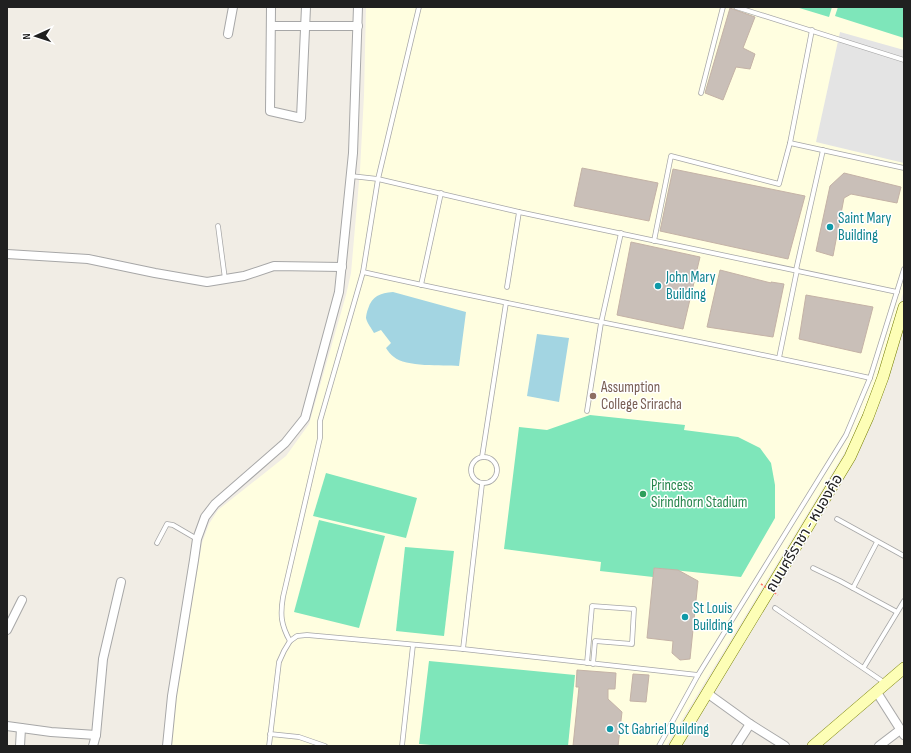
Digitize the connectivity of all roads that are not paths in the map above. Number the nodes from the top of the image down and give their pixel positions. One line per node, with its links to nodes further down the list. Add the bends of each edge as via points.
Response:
1 (233, 7): 12 (street)
2 (271, 7): 8 (street)
3 (306, 7): 9 (street)
4 (358, 7): 10 (street)
5 (419, 7): 19 (lane)
6 (723, 7): 14 (lane)
7 (736, 7): 11 (lane)
8 (271, 26): 9 (street); 9 (street, via 270,111 301,118)
9 (306, 26): 10 (street)
10 (358, 26): 18 (street)
11 (812, 30): 13 (lane); 15 (lane)
12 (228, 34)
13 (904, 60)
14 (701, 93)
15 (790, 143): 16 (lane); 24 (lane, via 779,184 671,156)
16 (823, 150): 17 (lane); 28 (lane)
17 (904, 168)
18 (351, 176): 19 (lane); 26 (street)
19 (378, 179): 20 (lane); 29 (lane)
20 (441, 193): 21 (lane); 31 (lane)
21 (519, 212): 23 (lane); 32 (lane)
22 (218, 226): 30 (lane)
23 (621, 233): 24 (lane); 36 (lane)
24 (654, 241): 28 (lane)
25 (7, 254): 30 (street, via 88,259 207,282)
26 (342, 267): 30 (street, via 274,266); 43 (street, via 339,292 304,418 285,443 215,504 205,517)
27 (904, 269): 33 (lane)
28 (796, 270): 33 (lane); 37 (lane)
29 (363, 272): 31 (lane); 55 (lane, via 320,421 320,438 283,597 282,621)
30 (225, 279)
31 (421, 285): 34 (lane)
32 (507, 287)
33 (897, 292): 38 (lane)
34 (506, 303): 36 (lane); 40 (lane)
35 (904, 307): 65 (main road, ถนนศรีราชา - หนองค้อ, via 883,377 850,456)
36 (601, 323): 37 (lane); 39 (lane)
37 (779, 358): 38 (lane)
38 (870, 378): 62 (lane, via 846,435)
39 (587, 412)
40 (482, 457): 41 (lane, via 474,461 470,472 474,480); 41 (lane, via 491,459 497,471 490,482)
41 (482, 484): 57 (lane)
42 (837, 519): 44 (lane)
43 (198, 539): 45 (lane, via 167,524); 74 (street, via 172,696)
44 (877, 542): 46 (lane); 49 (lane)
45 (156, 543)
46 (904, 556)
47 (813, 568): 49 (lane)
48 (121, 582): 71 (street, via 103,659)
49 (853, 588): 53 (lane)
50 (22, 600): 54 (street)
51 (904, 601): 53 (lane)
52 (775, 608): 60 (lane)
53 (897, 612): 60 (lane)
54 (7, 630)
55 (290, 641): 56 (lane, via 297,636 306,635); 70 (lane, via 279,662)
56 (414, 645): 57 (lane); 77 (lane)
57 (463, 649): 58 (lane)
58 (587, 663): 59 (lane); 59 (lane, via 592,606 634,610 632,644 596,641)
59 (593, 664): 62 (lane)
60 (864, 667): 63 (lane)
61 (904, 668): 63 (main road)
62 (698, 675): 78 (lane)
63 (885, 683): 64 (main road)
64 (876, 691): 69 (street); 82 (main road)
65 (707, 693): 66 (street); 79 (main road, ถนนศรีราชา - หนองค้อ)
66 (750, 724): 80 (street); 81 (street)
67 (7, 726): 68 (street)
68 (21, 728): 71 (street); 72 (street)
69 (902, 733): 83 (street)
70 (270, 734): 75 (lane); 76 (lane, via 299,737)
71 (96, 735): 73 (street)
72 (20, 746)
73 (93, 746)
74 (167, 746)
75 (269, 746)
76 (324, 746)
77 (402, 746)
78 (659, 746)
79 (675, 746)
80 (736, 746)
81 (785, 746)
82 (813, 746)
83 (879, 746)

